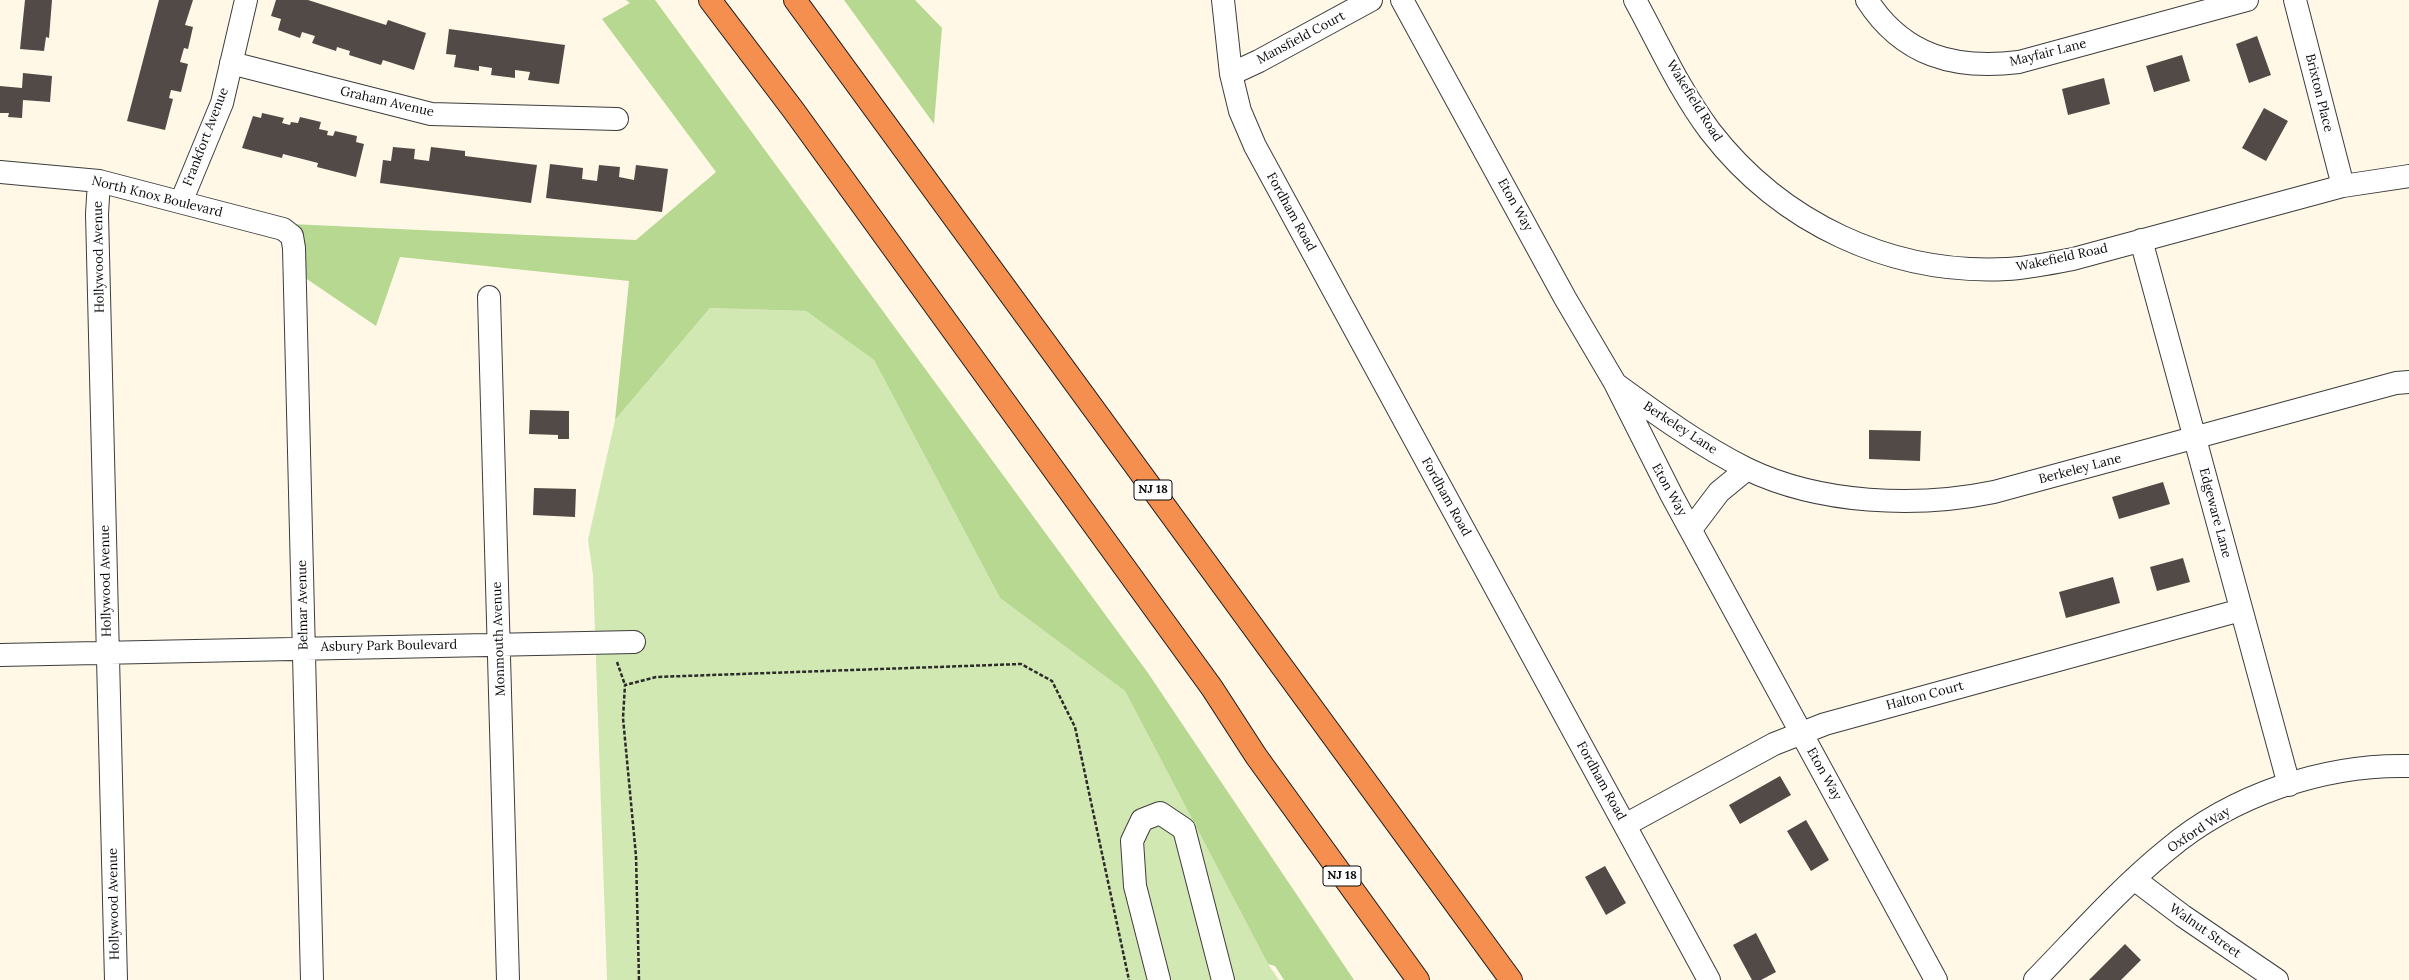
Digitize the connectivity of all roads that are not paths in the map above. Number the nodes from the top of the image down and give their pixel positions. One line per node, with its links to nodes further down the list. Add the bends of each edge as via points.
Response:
1 (246, 0): 11 (street, Frankfort Avenue)
2 (710, 0): 43 (highway, NJ 18, via 794,111 1212,688 1256,756)
3 (795, 0): 44 (highway, NJ 18)
4 (1223, 0): 12 (street, Fordham Road)
5 (1371, 0): 12 (street, Mansfield Court)
6 (1402, 0): 23 (street, Eton Way, via 1565,298)
7 (1635, 0): 20 (street, Wakefield Road, via 1686,93 1709,130 1729,154 1754,180 1783,203 1810,221 1849,241 1890,257 1929,266 1988,270 2042,265)
8 (1867, 0): 9 (street, Mayfair Lane, via 1885,23 1918,49 1953,62 1997,65 2019,62)
9 (2247, 0)
10 (2295, 0): 17 (street, Brixton Place)
11 (231, 63): 13 (street, Graham Avenue, via 431,114); 18 (street, Frankfort Avenue, via 222,103)
12 (1230, 74): 36 (street, Fordham Road, via 1240,111 1255,146)
13 (617, 119)
14 (0, 172): 16 (street, North Knox Boulevard)
15 (2409, 176): 17 (street, Wakefield Road)
16 (99, 181): 18 (street, North Knox Boulevard); 31 (street, Hollywood Avenue, via 97,214)
17 (2343, 186): 20 (street, Wakefield Road)
18 (181, 202): 19 (street, North Knox Boulevard)
19 (288, 232): 30 (street, Belmar Avenue, via 292,236 294,248)
20 (2141, 240): 24 (street, Edgeware Lane)
21 (489, 297): 29 (street, Monmouth Avenue)
22 (2409, 382): 24 (street, Berkeley Lane, via 2321,402)
23 (1615, 383): 25 (street, Berkeley Lane, via 1715,452); 26 (street, Eton Way)
24 (2195, 438): 25 (street, Berkeley Lane, via 1994,492 1940,500 1888,502 1848,498 1792,485); 27 (street, Edgeware Lane)
25 (1747, 469): 26 (street, via 1719,492)
26 (1691, 530): 33 (street, Eton Way)
27 (2241, 610): 33 (street, Halton Court); 35 (street, Edgeware Lane)
28 (634, 642): 29 (street, Asbury Park Boulevard)
29 (500, 644): 30 (street, Asbury Park Boulevard); 40 (street, Monmouth Avenue)
30 (304, 648): 31 (street, Asbury Park Boulevard); 39 (street, Belmar Avenue)
31 (107, 653): 32 (street, Asbury Park Boulevard); 38 (street, Hollywood Avenue)
32 (0, 655)
33 (1801, 732): 36 (street, Halton Court, via 1774,744); 46 (street, Eton Way)
34 (2409, 766): 35 (street, Oxford Way, via 2367,768 2323,775)
35 (2289, 785): 37 (street, Oxford Way, via 2257,796 2212,818 2168,849)
36 (1625, 825): 45 (street, Fordham Road)
37 (2134, 879): 47 (street, Oxford Way); 48 (street, Walnut Street)
38 (116, 980)
39 (312, 980)
40 (508, 980)
41 (1159, 980): 42 (street, via 1135,886 1132,841 1142,820 1160,813 1184,829)
42 (1223, 980)
43 (1418, 980)
44 (1511, 980)
45 (1709, 980)
46 (1936, 980)
47 (2035, 980)
48 (2277, 980)

